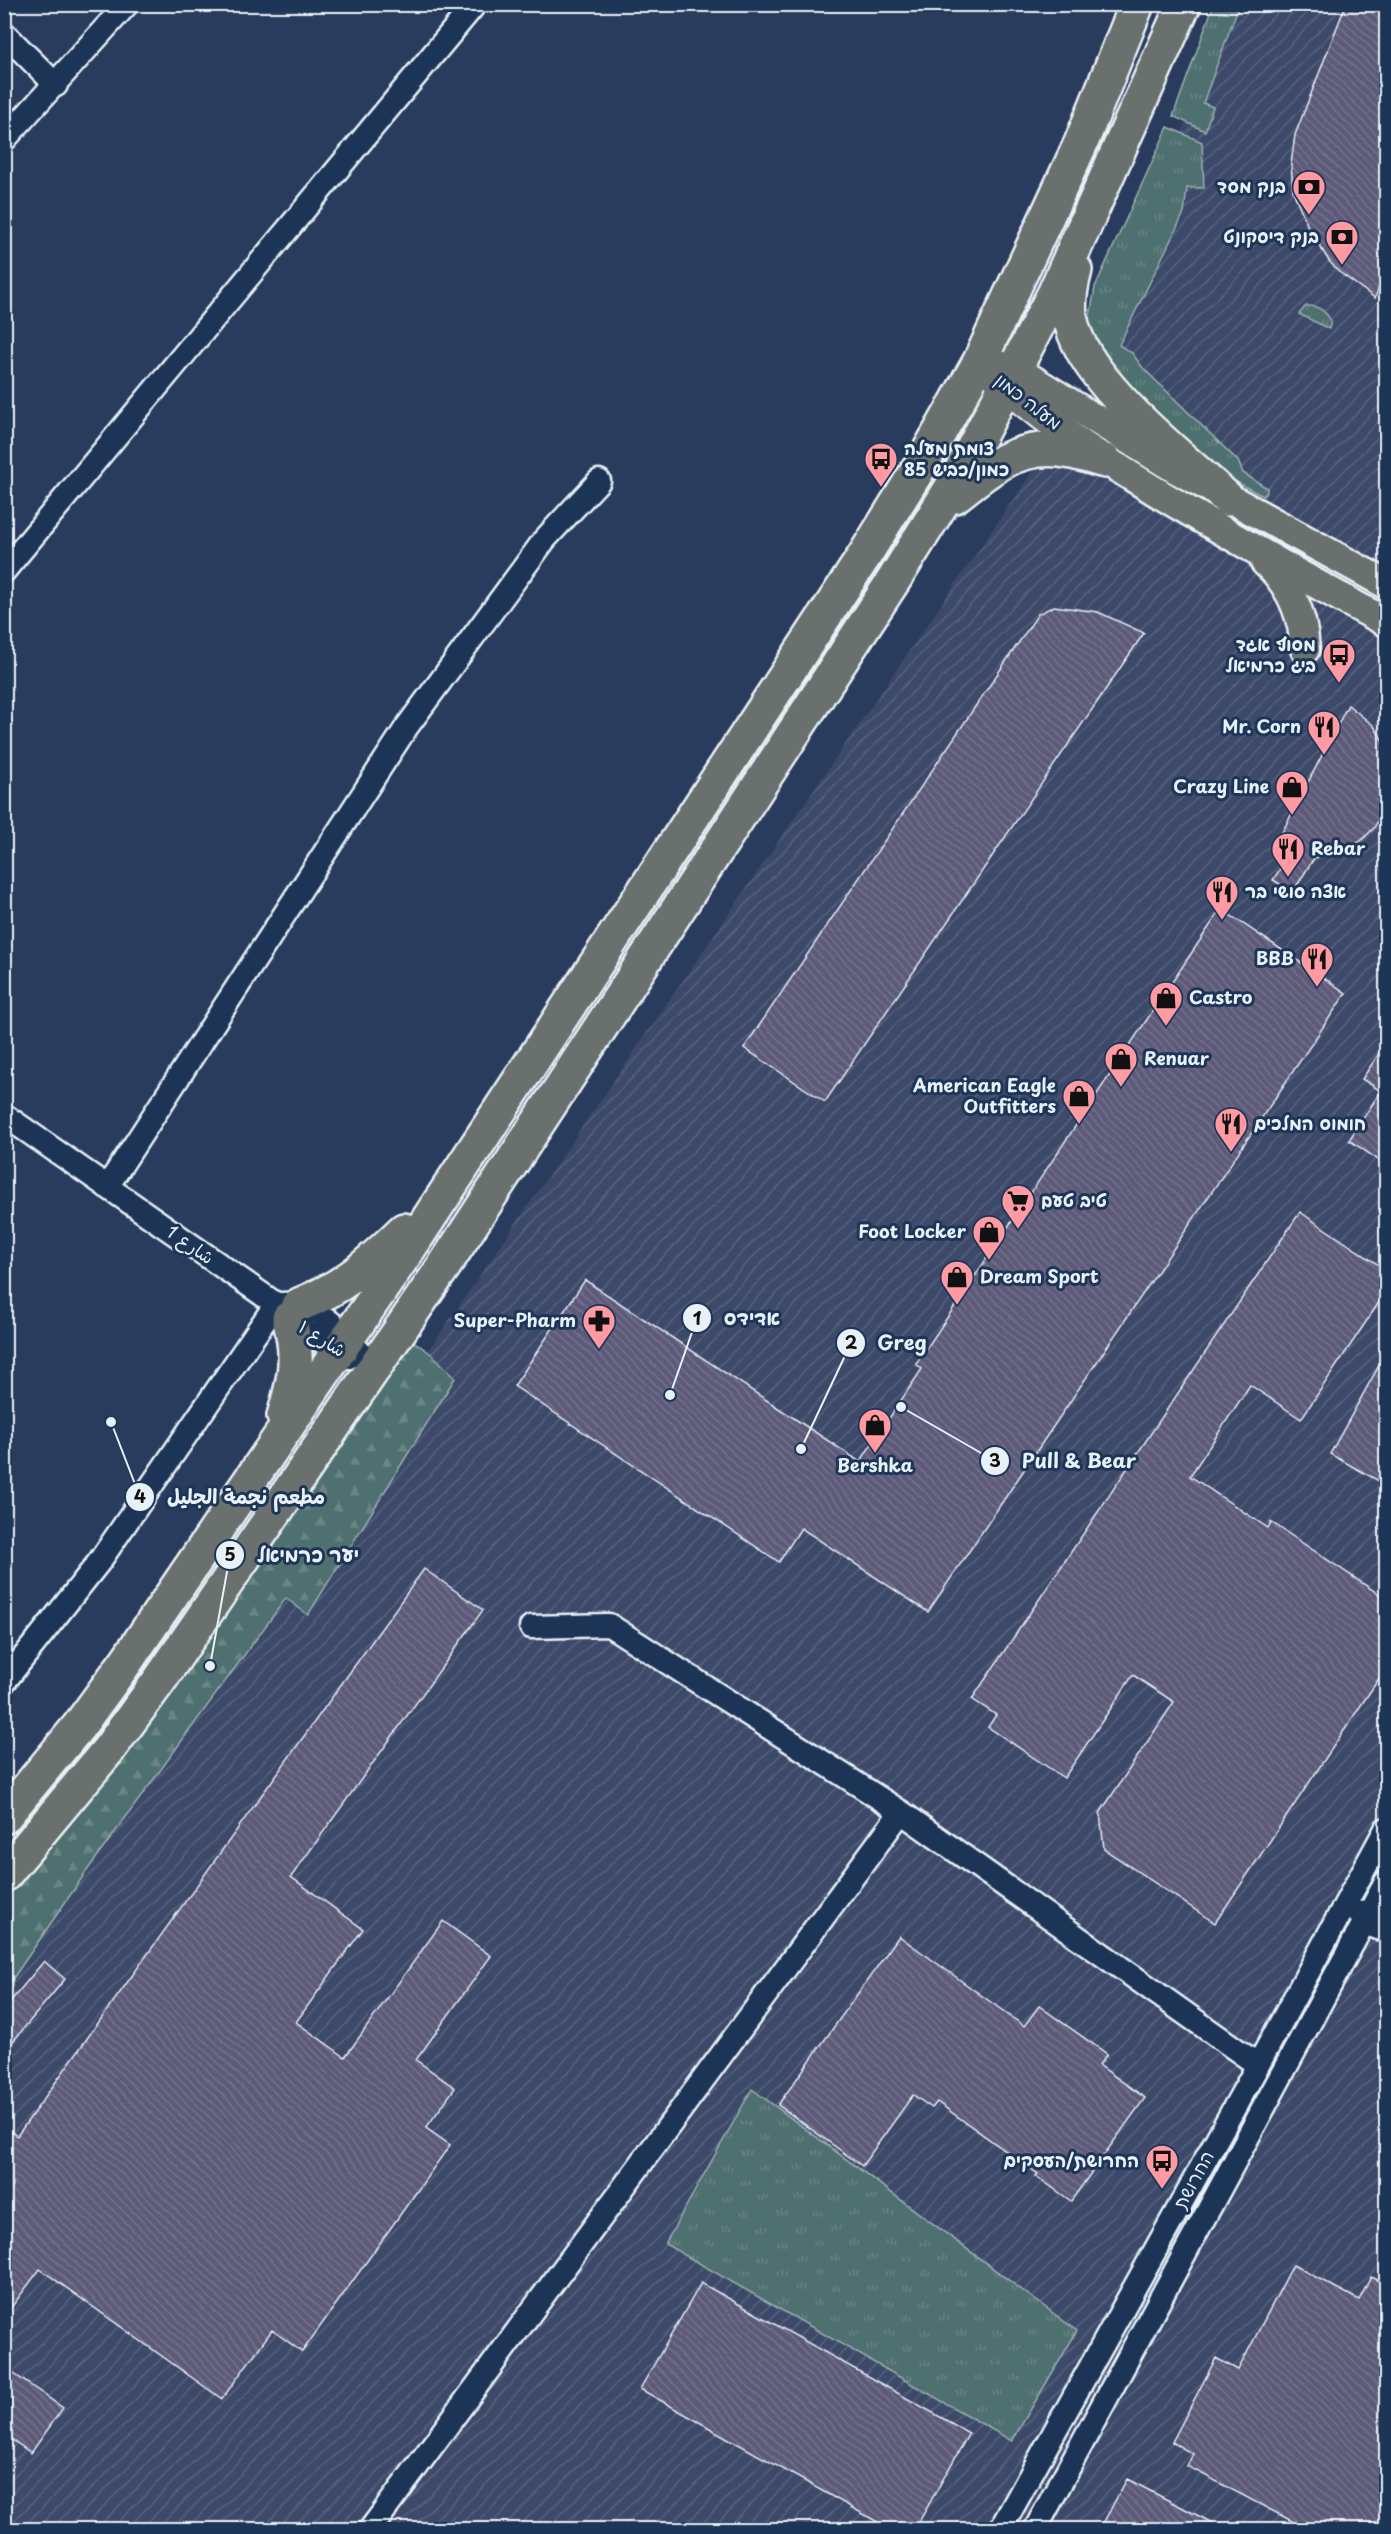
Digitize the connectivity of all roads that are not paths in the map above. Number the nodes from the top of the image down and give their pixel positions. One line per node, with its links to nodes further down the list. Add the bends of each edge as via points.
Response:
1 (127, 4): 6 (street)
2 (475, 4): 16 (street)
3 (1137, 4): 9 (highway, via 1081,143)
4 (1184, 4): 8 (highway)
5 (4, 33): 6 (street)
6 (56, 85): 7 (street)
7 (4, 140)
8 (1090, 215): 10 (highway); 13 (highway, via 1070,287 1070,316 1086,358 1167,444)
9 (980, 361): 10 (main road, מעלה כמון); 21 (highway, via 863,558)
10 (1010, 379): 11 (main road, מעלה כמון); 13 (main road, מעלה כמון); 14 (highway)
11 (1105, 461): 14 (highway, via 1061,450 1034,449 1013,455 990,467); 15 (main road, מעלה כמון)
12 (599, 481): 22 (street, via 545,539 406,728)
13 (1228, 499): 17 (main road, מעלה כמון)
14 (937, 510): 25 (highway)
15 (1248, 546): 18 (main road, מעלה כמון); 19 (main road, via 1274,570 1288,590 1303,626)
16 (4, 571)
17 (1386, 584)
18 (1386, 622)
19 (1305, 649)
20 (4, 1116): 22 (street, شارع 1)
21 (451, 1186): 23 (highway, via 344,1284); 24 (highway)
22 (107, 1187): 23 (street, شارع 1)
23 (288, 1309): 24 (street, شارع 1, via 323,1318); 26 (highway, via 297,1357 295,1380); 28 (street)
24 (343, 1345): 25 (street, شارع 1); 26 (highway)
25 (374, 1369): 32 (highway, via 153,1689 76,1790)
26 (276, 1443): 29 (highway, via 128,1659 79,1726)
27 (531, 1627): 30 (street, via 609,1625)
28 (4, 1682)
29 (7, 1812)
30 (901, 1812): 37 (street); 38 (street)
31 (1386, 1828): 34 (street, החרושת)
32 (4, 1875)
33 (1384, 1893): 34 (street); 35 (street, החרושת)
34 (1351, 1894): 35 (street); 37 (street, החרושת)
35 (1364, 1923): 36 (street); 40 (street, החרושת)
36 (1386, 1931)
37 (1258, 2065): 39 (street, החרושת)
38 (370, 2529)
39 (1000, 2529)
40 (1035, 2529)

